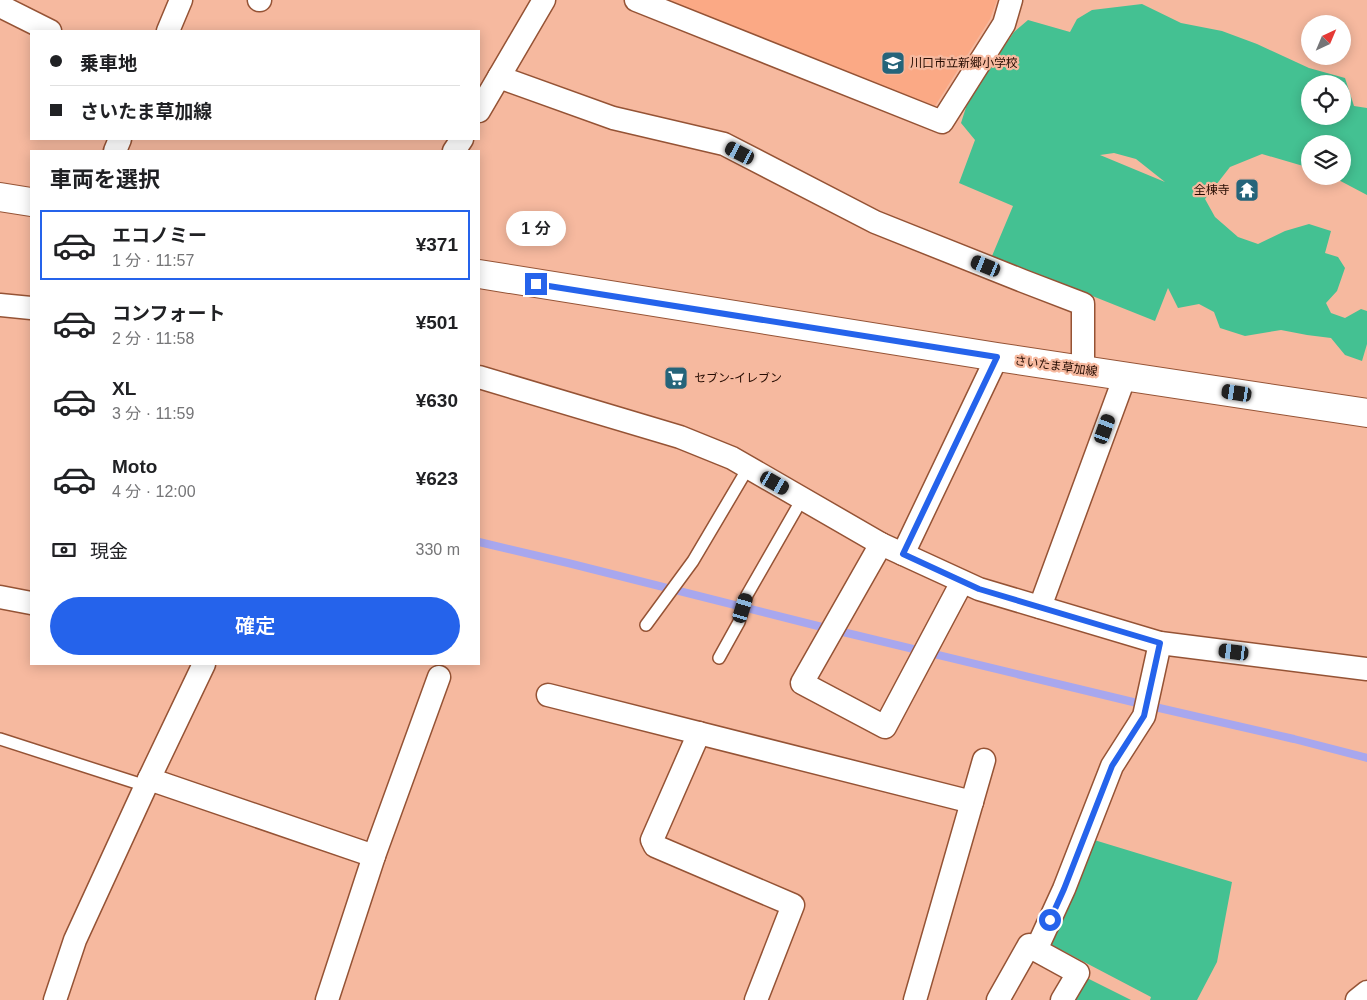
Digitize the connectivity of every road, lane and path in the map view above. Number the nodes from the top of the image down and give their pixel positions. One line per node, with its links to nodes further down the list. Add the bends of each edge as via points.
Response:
1 (182, 0): 7 (street)
2 (544, 0): 8 (street)
3 (636, 0): 4 (street, via 942,122 1004,24)
4 (1011, 0)
5 (0, 6): 6 (street)
6 (48, 30)
7 (168, 30)
8 (499, 77): 9 (street); 16 (street, via 613,118 724,144 875,222 1083,304)
9 (480, 109)
10 (0, 197): 11 (main road)
11 (30, 202)
12 (480, 274): 15 (main road, さいたま草加線)
13 (0, 305): 14 (street)
14 (30, 308)
15 (997, 357): 16 (main road, さいたま草加線); 23 (street)
16 (1083, 369): 17 (main road, さいたま草加線)
17 (1125, 376): 19 (main road, さいたま草加線); 27 (street)
18 (480, 377): 20 (street, via 680,437)
19 (1367, 413)
20 (748, 468): 21 (street); 28 (lane, via 693,561)
21 (802, 499): 22 (street); 30 (lane, via 748,595 739,622)
22 (881, 544): 23 (street); 24 (street, via 802,683 886,727)
23 (903, 554): 24 (street)
24 (962, 582): 27 (street)
25 (0, 597): 26 (street)
26 (30, 603)
27 (1040, 607): 29 (street)
28 (646, 624)
29 (1160, 643): 32 (street); 41 (street, via 1146,706 1112,766 1064,889)
30 (719, 658)
31 (204, 665): 38 (street)
32 (1367, 669)
33 (439, 677): 40 (street)
34 (548, 695): 35 (street)
35 (699, 733): 39 (street); 45 (street, via 652,840 656,846 793,905)
36 (0, 739): 38 (lane)
37 (984, 760): 39 (street)
38 (147, 782): 40 (street); 43 (street, via 75,940)
39 (972, 802): 46 (street)
40 (374, 856): 44 (street)
41 (1036, 950): 47 (street, via 1029,945); 48 (street, via 1078,973)
42 (1367, 992): 49 (street)
43 (55, 1000)
44 (326, 1000)
45 (756, 1000)
46 (915, 1000)
47 (998, 1000)
48 (1062, 1000)
49 (1357, 1000)

